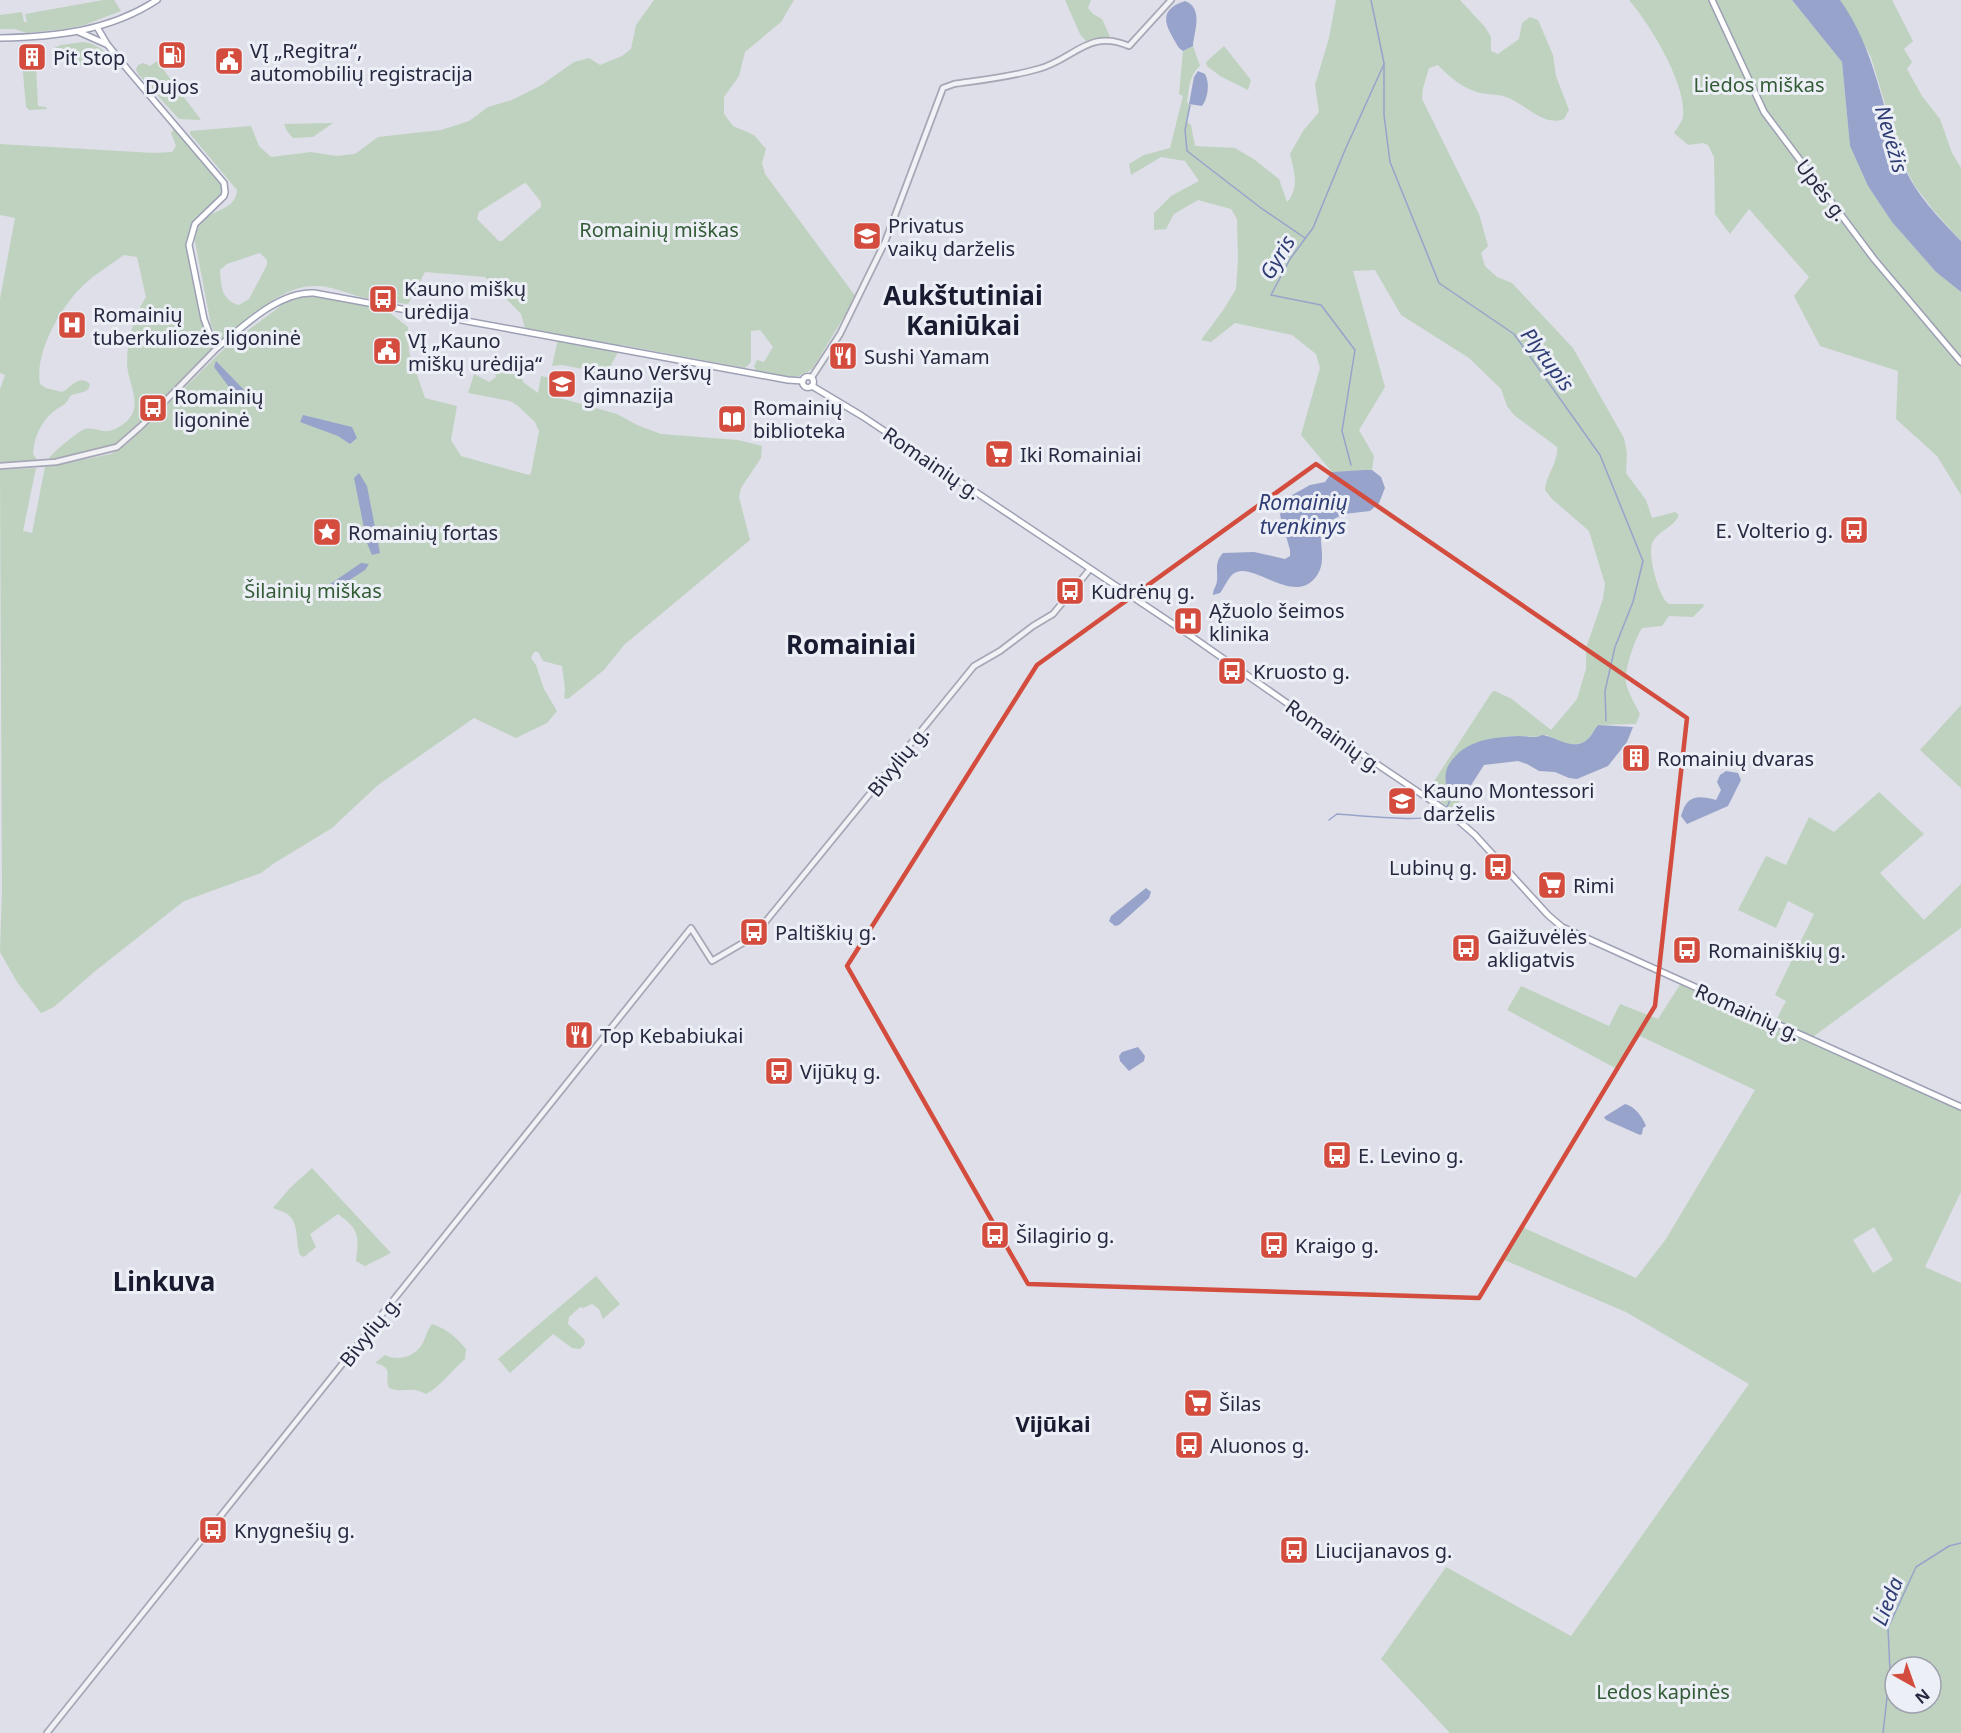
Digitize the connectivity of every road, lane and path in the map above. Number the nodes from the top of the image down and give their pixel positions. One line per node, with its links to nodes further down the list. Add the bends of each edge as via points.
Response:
1 (156, 0): 4 (main road)
2 (1171, 0): 10 (street, via 1129,46 1097,40 1041,69 944,88 885,242 840,334)
3 (1712, 0): 9 (main road, Upės g., via 1764,112 1874,259)
4 (97, 27): 5 (main road); 7 (main road)
5 (78, 32): 6 (main road); 7 (main road)
6 (0, 39)
7 (107, 44): 8 (main road, via 224,183 224,196 195,224 189,245 204,319)
8 (218, 347): 11 (main road, via 281,300 308,292); 13 (street, via 117,447 56,462)
9 (1961, 362)
10 (812, 377): 11 (main road); 12 (main road)
11 (803, 381): 12 (main road, via 807,387)
12 (812, 386): 14 (main road, Romainių g.)
13 (0, 466)
14 (1090, 569): 15 (main road, Romainių g., via 1459,820 1562,927); 16 (street, Bivylių g., via 1053,614 974,666 762,928 712,961 691,928)
15 (1961, 1107)
16 (47, 1733)

